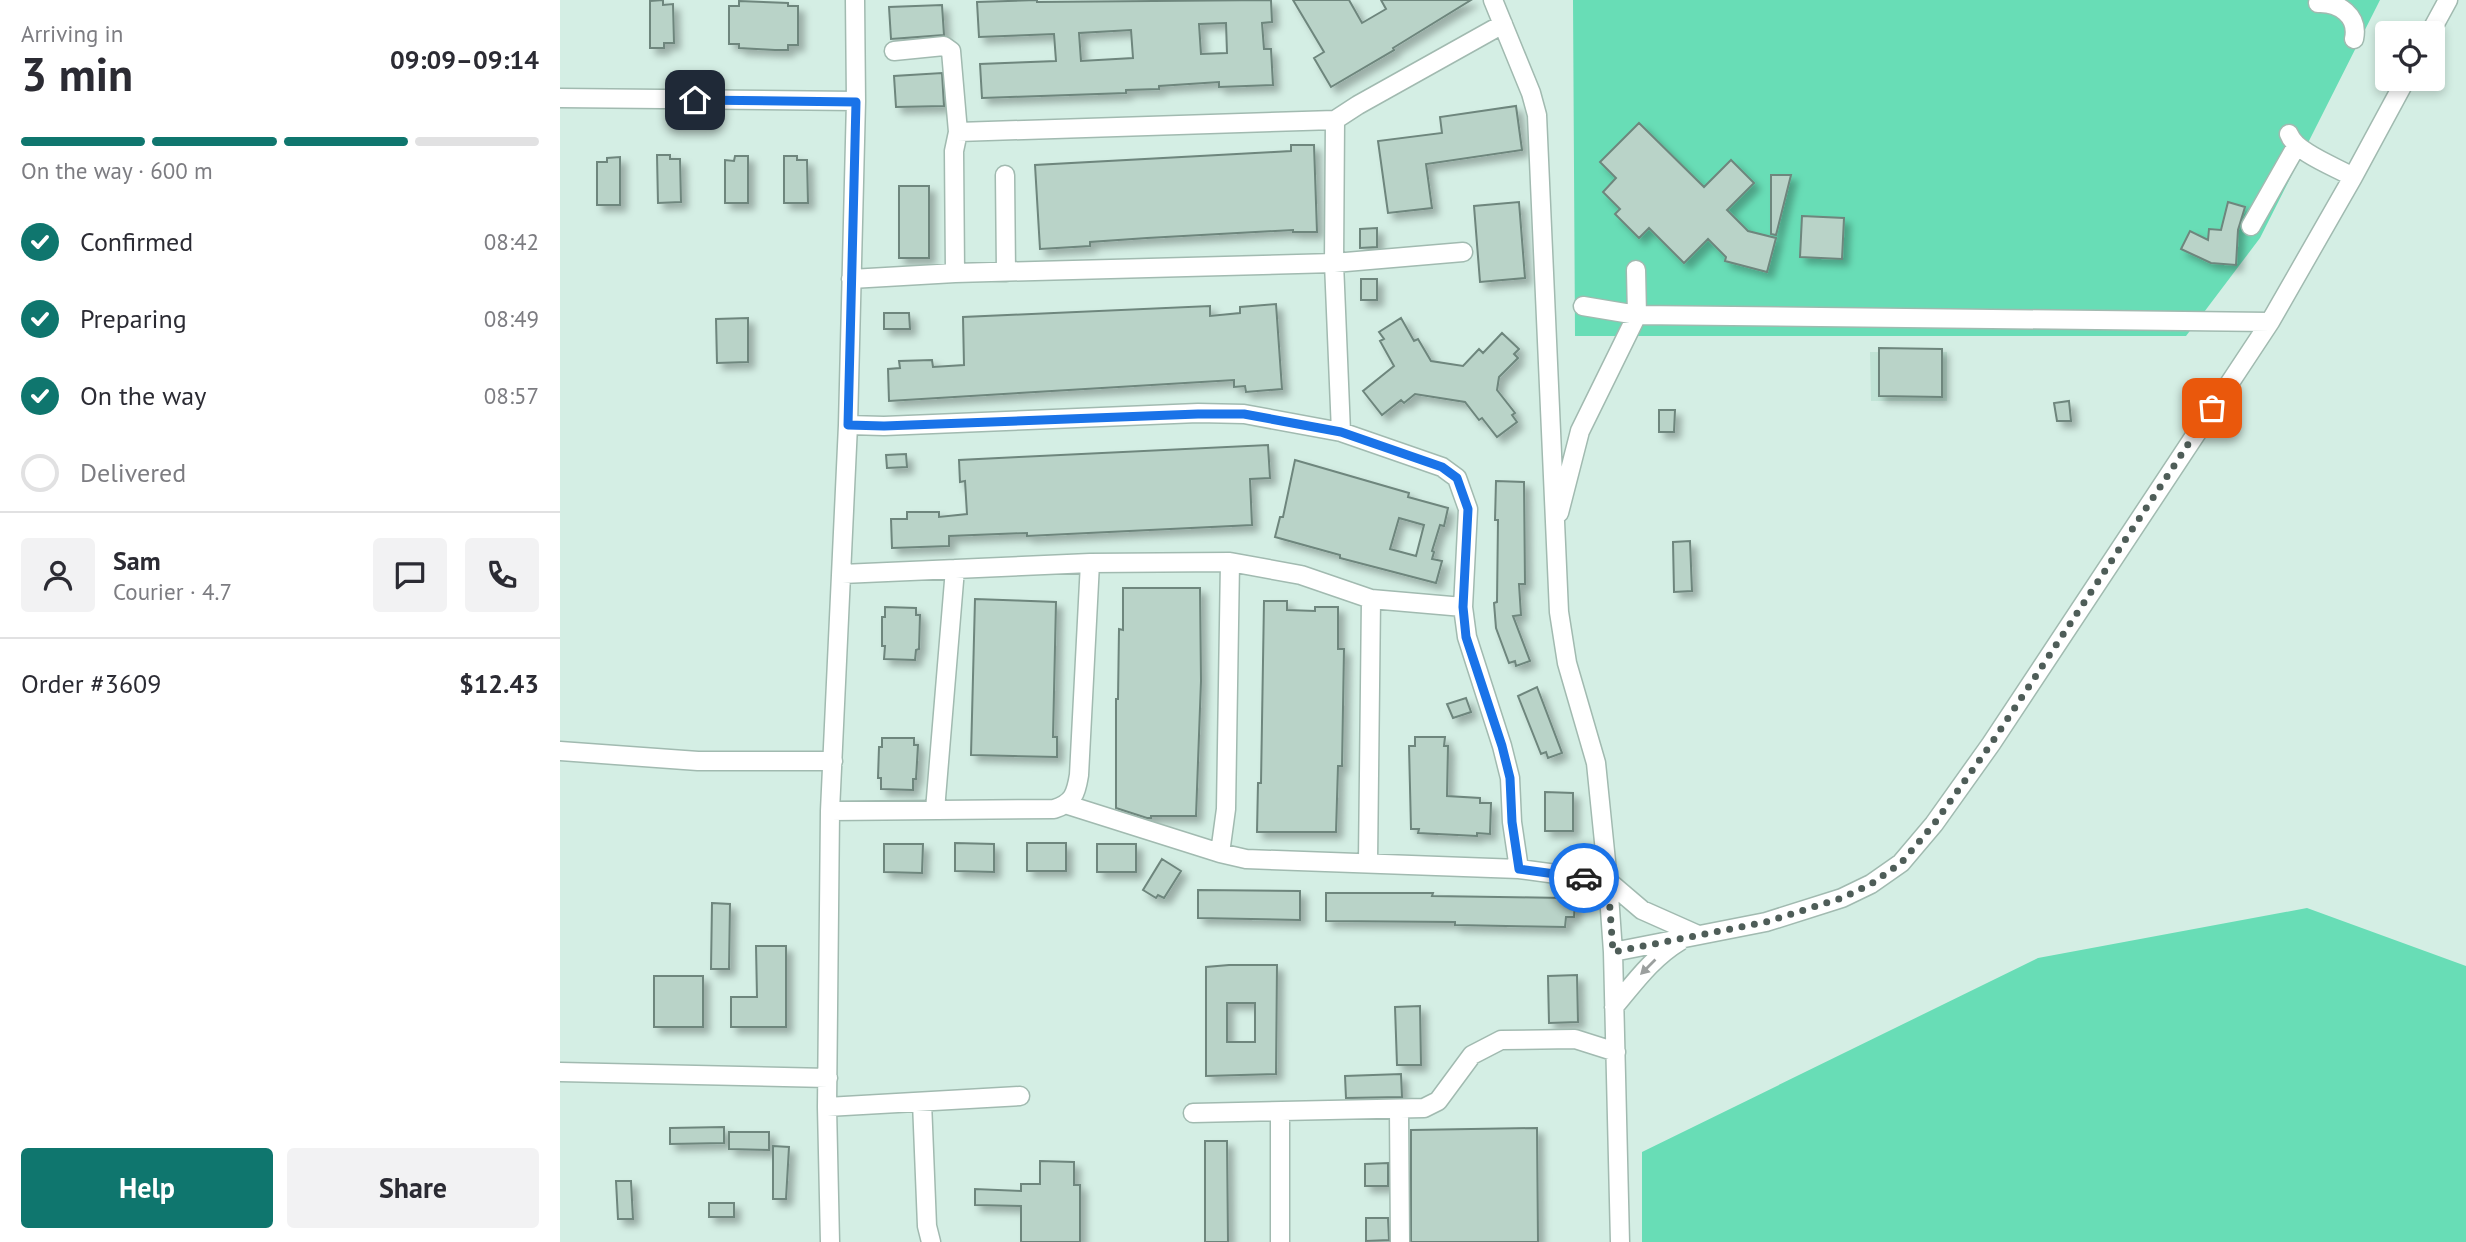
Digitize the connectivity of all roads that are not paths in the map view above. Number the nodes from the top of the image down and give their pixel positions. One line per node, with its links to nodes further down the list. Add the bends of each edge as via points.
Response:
1 (855, 0): 11 (street)
2 (1493, 0): 6 (street)
3 (2448, 0): 5 (street)
4 (2318, 3): 7 (street, via 2339,6 2351,17)
5 (2437, 21)
6 (1503, 24): 12 (street); 28 (street, via 1531,93 1538,124)
7 (2354, 39)
8 (894, 51): 13 (street, via 944,46 951,51)
9 (2400, 91): 15 (street)
10 (560, 98): 11 (street)
11 (856, 102): 22 (street)
12 (1335, 120): 13 (street); 18 (street)
13 (958, 132): 21 (street, via 954,151)
14 (1005, 175): 20 (street)
15 (2353, 177): 16 (street, via 2293,139); 25 (street)
16 (2251, 226)
17 (1463, 252): 18 (street)
18 (1334, 263): 20 (street); 27 (street)
19 (1636, 270): 24 (street)
20 (1006, 272): 21 (street)
21 (955, 273): 22 (street)
22 (851, 279): 26 (street)
23 (1583, 306): 24 (street)
24 (1637, 316): 25 (street); 28 (street, via 1580,431)
25 (2270, 322): 44 (street, via 1991,744 1901,863 1842,898 1766,922)
26 (848, 425): 27 (street, via 1244,414); 32 (street)
27 (1341, 432): 34 (street, via 1442,467 1457,478 1468,509)
28 (1554, 532): 43 (street, via 1559,612 1567,663 1596,763)
29 (1230, 562): 30 (street); 33 (street, via 1301,575); 40 (street, via 1226,809)
30 (1090, 563): 31 (street); 37 (street, via 1079,775 1077,792)
31 (956, 569): 32 (street); 38 (street)
32 (842, 574): 36 (street)
33 (1371, 599): 34 (street); 41 (street)
34 (1463, 607): 42 (street, via 1466,637 1510,778)
35 (560, 751): 36 (street, via 698,761)
36 (833, 761): 39 (street)
37 (1068, 805): 38 (street); 40 (street)
38 (935, 810): 39 (street)
39 (830, 811): 49 (street)
40 (1220, 853): 41 (street, via 1246,859)
41 (1368, 862): 42 (street)
42 (1519, 869): 43 (street)
43 (1608, 881): 44 (street, via 1642,910); 45 (street)
44 (1693, 935): 45 (street); 46 (street, one-way to 46, via 1664,950)
45 (1613, 952): 46 (street)
46 (1614, 1007): 47 (street)
47 (1616, 1052): 53 (street, via 1575,1039 1501,1040 1472,1055 1432,1105); 60 (street)
48 (560, 1072): 49 (street)
49 (828, 1078): 52 (street)
50 (1020, 1096): 51 (street)
51 (922, 1102): 52 (street); 57 (street)
52 (827, 1107): 56 (street)
53 (1399, 1110): 54 (street); 59 (street)
54 (1280, 1112): 55 (street); 58 (street)
55 (1193, 1113)
56 (830, 1242)
57 (931, 1242)
58 (1280, 1242)
59 (1400, 1242)
60 (1620, 1242)

